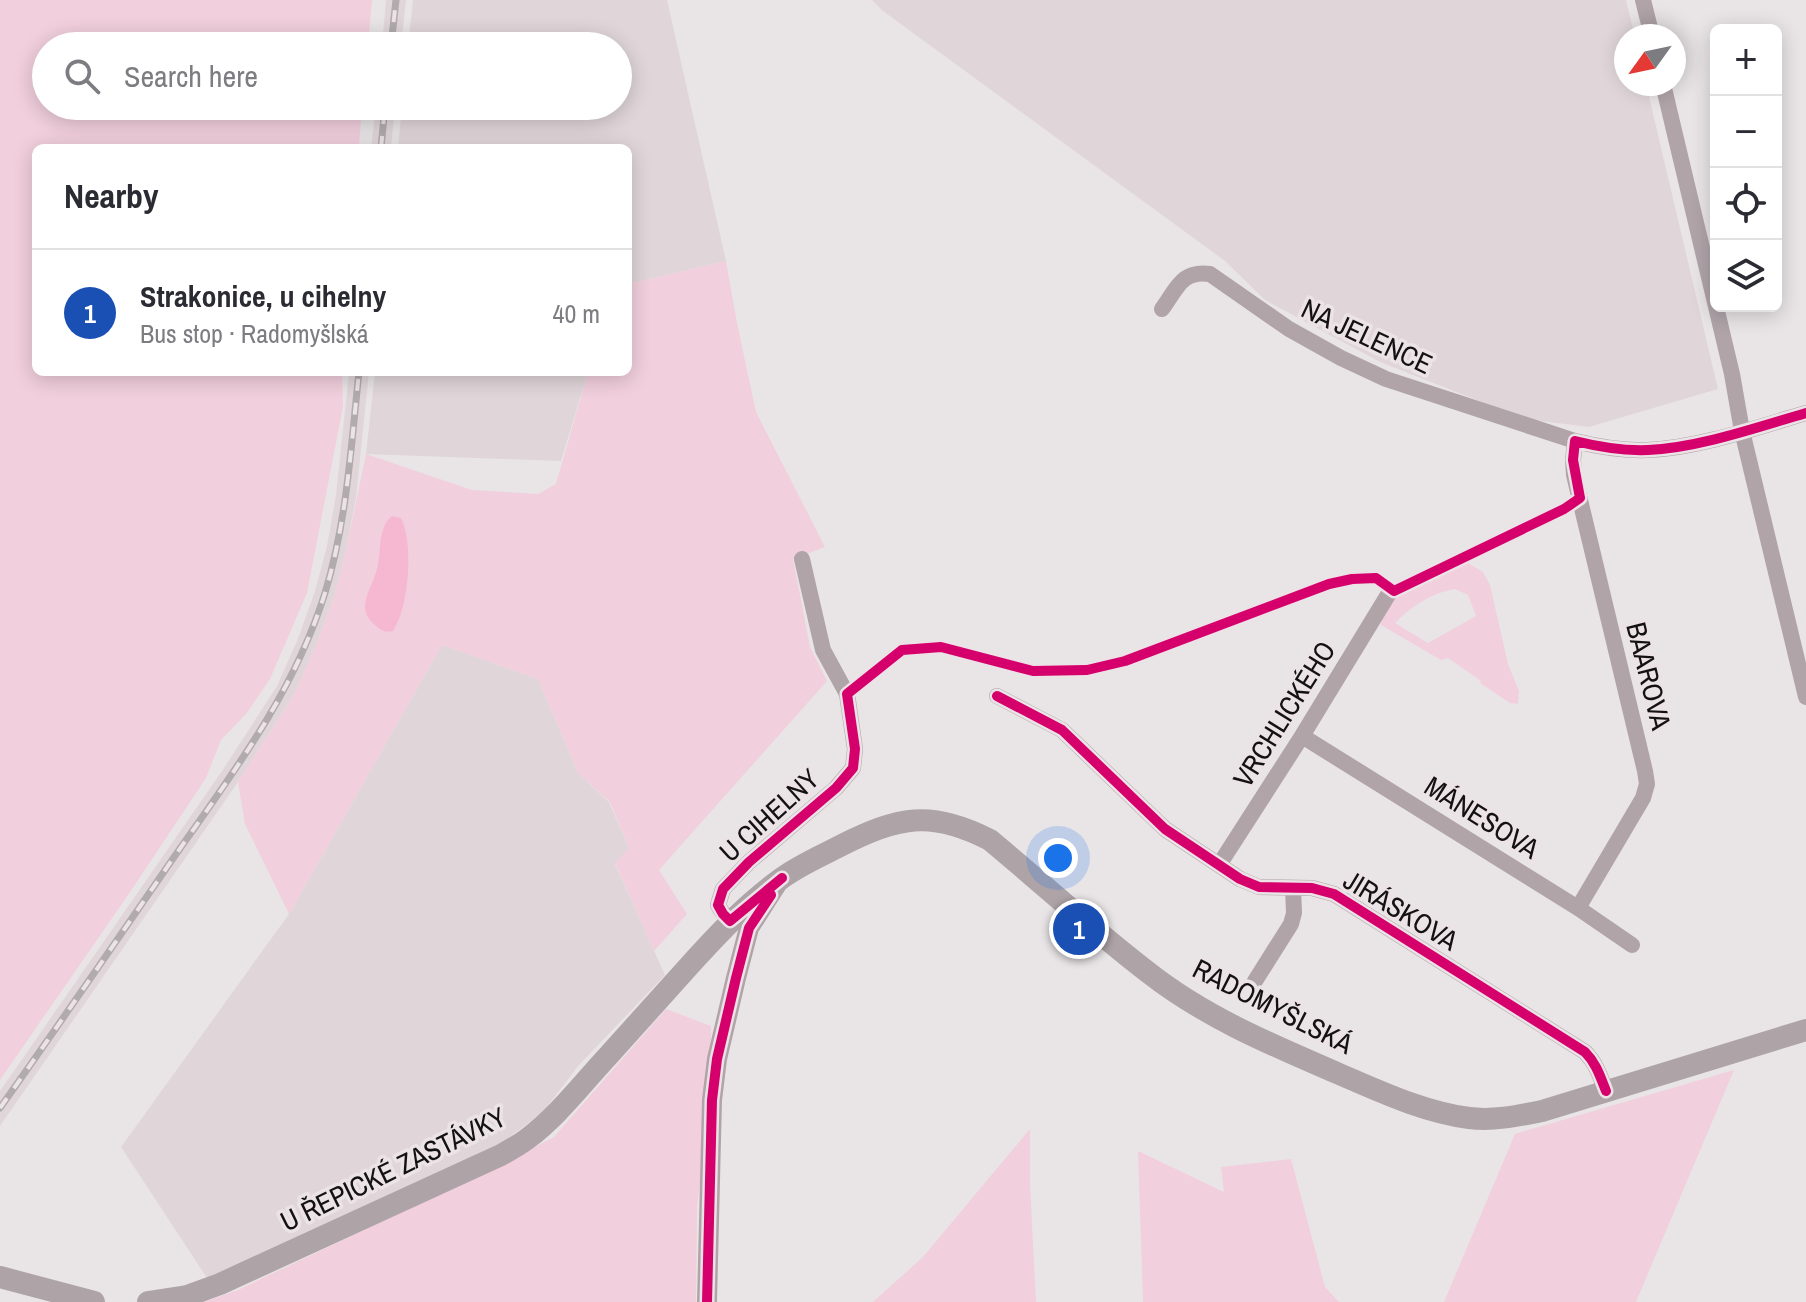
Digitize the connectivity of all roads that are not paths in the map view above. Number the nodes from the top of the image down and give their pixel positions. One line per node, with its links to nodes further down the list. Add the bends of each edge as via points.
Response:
1 (1643, 0): 2 (street)
2 (1649, 24)
3 (1666, 96): 6 (street)
4 (1162, 309): 7 (street, NA JELENCE, via 1184,279 1197,272 1210,274 1289,329 1374,374)
5 (1806, 413): 6 (street, NA JELENCE)
6 (1742, 431): 7 (street, NA JELENCE, via 1647,450); 11 (street)
7 (1575, 441): 15 (street, BAAROVA, via 1574,475 1647,784)
8 (802, 559): 16 (street, U CIHELNY, via 823,650 847,694 853,768 723,889 718,905)
9 (1391, 590): 12 (street, VRCHLICKÉHO)
10 (997, 696): 13 (street, JIRÁSKOVA, via 1062,730 1165,829)
11 (1806, 697)
12 (1302, 736): 13 (street, VRCHLICKÉHO); 15 (street, MÁNESOVA)
13 (1219, 865): 14 (street, JIRÁSKOVA, via 1249,884)
14 (1293, 888): 18 (street, via 1291,924); 20 (street, JIRÁSKOVA, via 1334,894 1585,1052)
15 (1578, 908): 17 (street, MÁNESOVA)
16 (740, 924): 20 (main road, RADOMYŠLSKÁ, via 782,878 807,862 887,825 947,822 990,840 1149,974 1211,1015 1361,1083 1445,1114 1491,1119 1542,1111); 23 (main road, U ŘEPICKÉ ZASTÁVKY, via 528,1138 235,1277 187,1296); 24 (street, via 736,978 712,1100)
17 (1632, 945)
18 (1255, 981)
19 (1806, 1030): 20 (main road, RADOMYŠLSKÁ)
20 (1606, 1091)
21 (0, 1277): 22 (main road)
22 (94, 1302)
23 (148, 1302)
24 (707, 1302)

